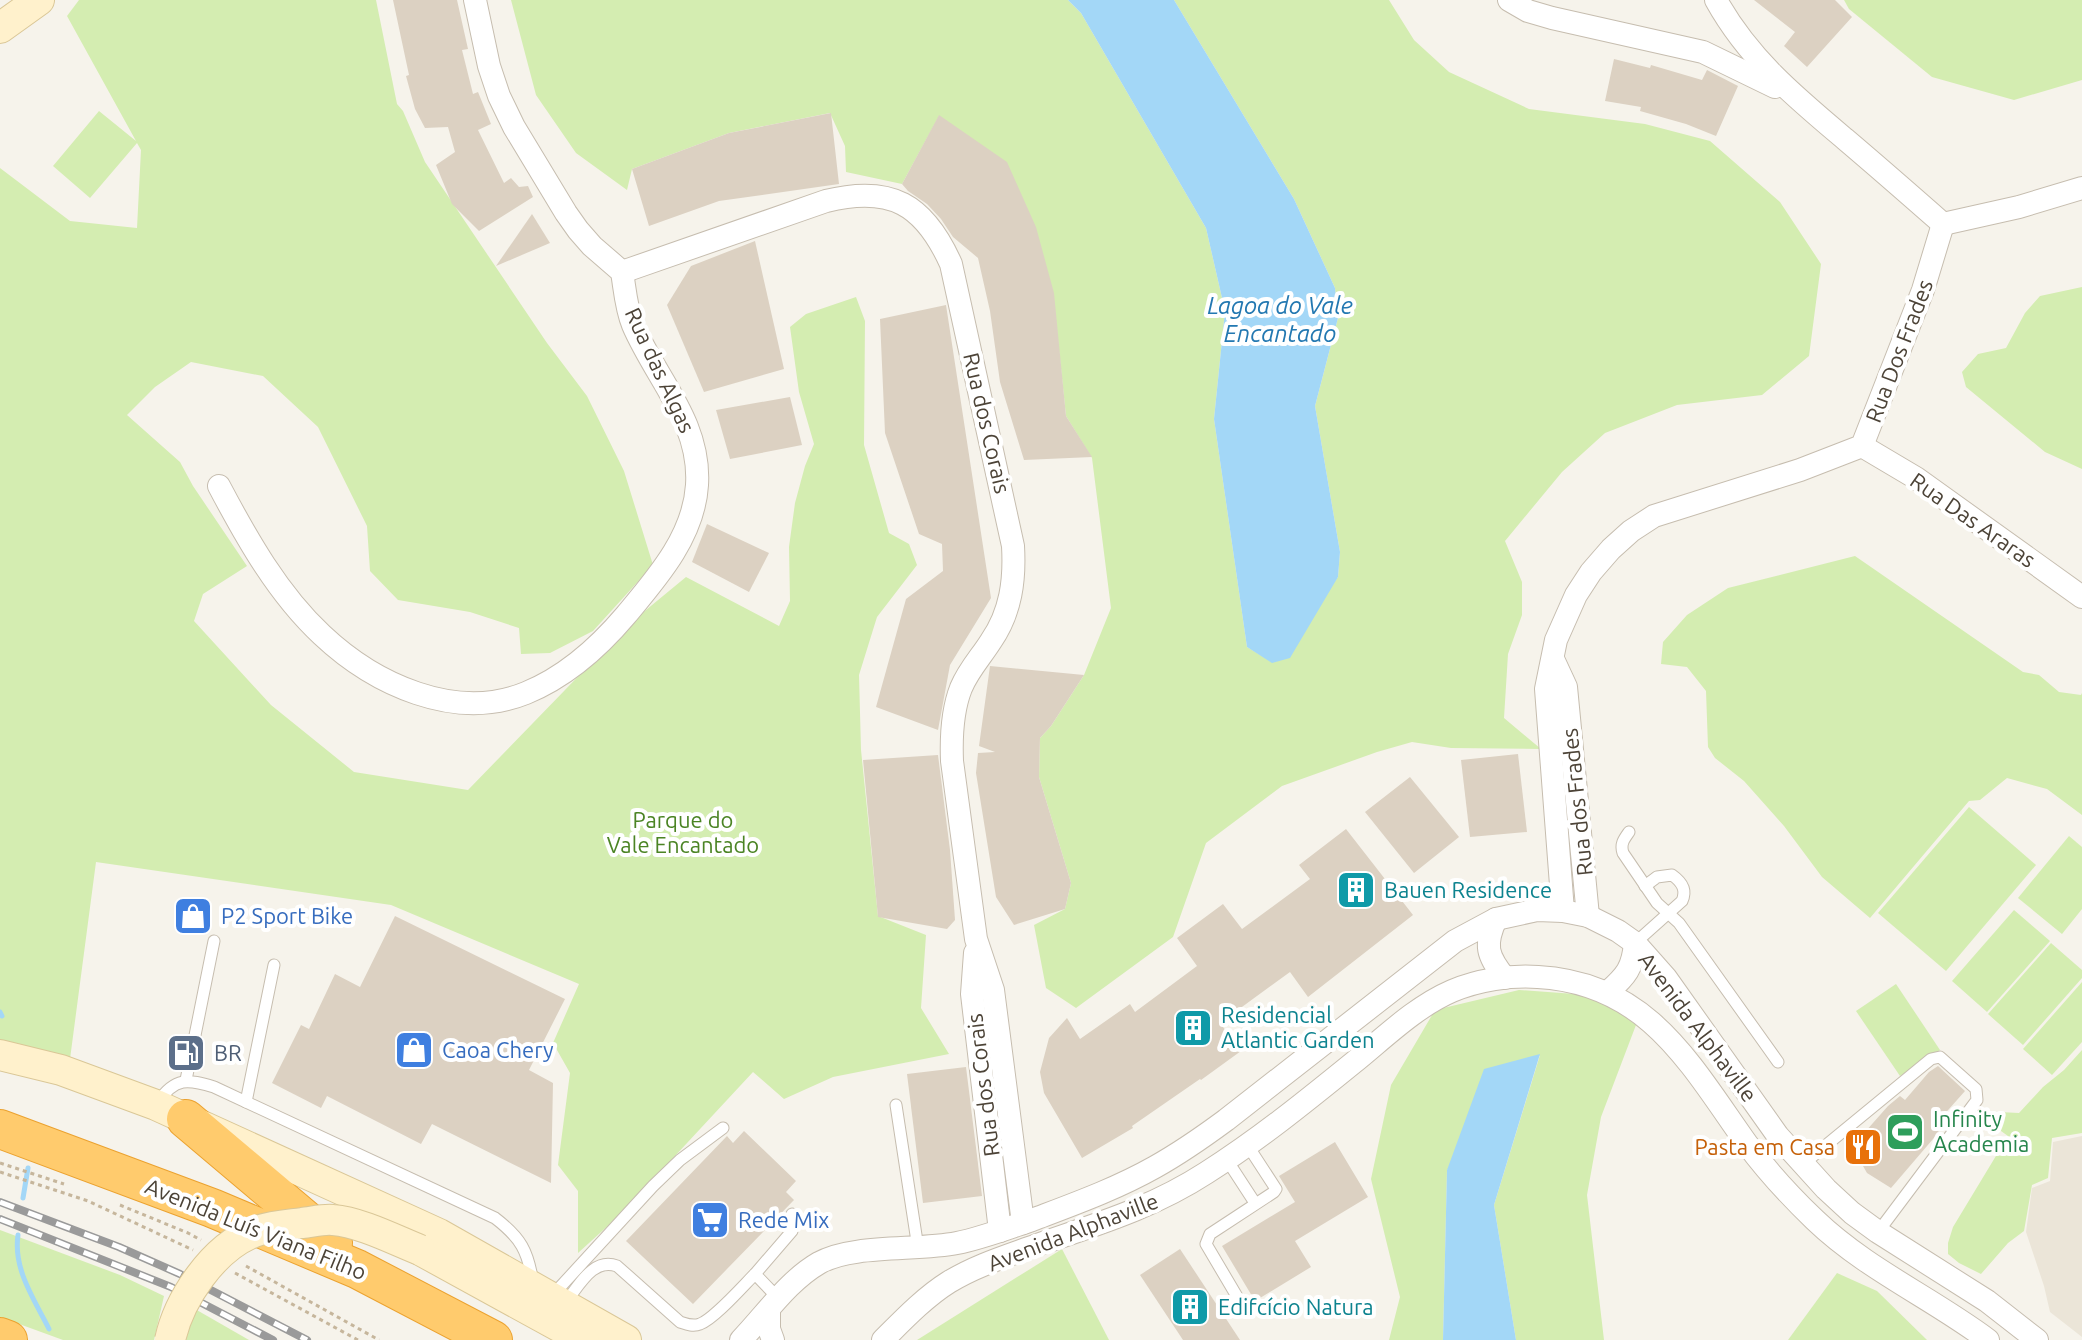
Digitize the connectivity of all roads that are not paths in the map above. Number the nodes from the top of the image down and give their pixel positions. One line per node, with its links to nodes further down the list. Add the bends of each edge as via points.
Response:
1 (39, 0): 5 (main road)
2 (475, 0): 10 (street, via 489,66 514,127 578,230)
3 (1509, 0): 6 (street, via 1552,18)
4 (1721, 9): 6 (street, via 1722,32); 7 (street, via 1746,47)
5 (0, 28)
6 (1703, 52): 7 (street)
7 (1800, 101): 9 (street)
8 (2082, 188): 9 (street)
9 (1943, 224): 11 (street, Rua Dos Frades)
10 (622, 272): 12 (street, Rua das Algas, via 633,324 691,433 697,459 692,512 668,562 615,629 586,656 526,693 490,702 420,695 349,658 292,602 241,529); 27 (street, Rua dos Corais, via 826,201 859,195 877,195 912,209 941,242 957,290 1015,571 1002,621 960,690 951,736 976,939 993,990)
11 (1862, 446): 13 (street, Rua Das Araras, via 1916,478); 14 (street, Rua Dos Frades, via 1654,516 1631,531 1576,595 1556,640)
12 (219, 486)
13 (2082, 597)
14 (1556, 688): 15 (street, Rua dos Frades)
15 (1561, 744): 18 (street, Rua dos Frades); 20 (street, Rua dos Frades)
16 (1629, 832): 17 (lane, via 1621,847)
17 (1645, 886): 19 (lane); 19 (lane, via 1665,875 1678,880 1685,895)
18 (1563, 911): 20 (street, Avenida Alphaville); 21 (street, Avenida Alphaville, via 1537,910)
19 (1668, 913): 23 (lane); 29 (lane)
20 (1588, 916): 23 (street, Avenida Alphaville)
21 (1496, 919): 25 (street, via 1489,956); 41 (street, Avenida Alphaville, via 1430,959 1193,1144 1119,1185)
22 (214, 941): 30 (lane)
23 (1635, 943): 26 (street, via 1627,974); 38 (street, Avenida Alphaville)
24 (274, 965): 31 (lane)
25 (1505, 978): 26 (street, Avenida Alphaville, via 1554,978); 36 (street, Avenida Alphaville, via 1450,991 1425,1006)
26 (1608, 992): 59 (street, Avenida Alphaville, via 1663,1033 1771,1175 1817,1222)
27 (990, 1049): 41 (street, Rua dos Corais); 42 (street, Rua dos Corais)
28 (0, 1055): 33 (main road, via 61,1070)
29 (1778, 1062)
30 (186, 1080): 31 (lane); 33 (lane, via 165,1092)
31 (246, 1102): 47 (lane, via 495,1218 526,1249)
32 (896, 1105): 44 (lane)
33 (171, 1112): 46 (highway); 47 (main road, via 439,1234)
34 (723, 1128): 47 (lane, via 680,1160)
35 (4, 1141): 46 (highway, Avenida Luís Viana Filho, via 212,1208)
36 (1248, 1146): 37 (street, Avenida Alphaville); 39 (lane, via 1276,1189)
37 (1227, 1160): 39 (lane); 58 (street, Avenida Alphaville, via 1150,1206 967,1272 923,1302)
38 (1802, 1165): 43 (street, Avenida Alphaville); 43 (lane, via 1940,1057 1976,1089 1977,1100)
39 (1255, 1203): 49 (lane, via 1210,1234 1206,1244)
40 (792, 1214): 45 (lane, via 792,1231)
41 (1023, 1223): 42 (street, Avenida Alphaville)
42 (1000, 1231): 44 (street, Avenida Alphaville)
43 (1878, 1232): 60 (street, Avenida Alphaville, via 1987,1301)
44 (918, 1248): 48 (street, Avenida Alphaville, via 829,1258 806,1272)
45 (755, 1274): 47 (lane, via 699,1324 680,1322 609,1263); 48 (lane)
46 (375, 1278): 53 (highway, Avenida Luís Viana Filho)
47 (550, 1297): 55 (main road)
48 (774, 1305): 56 (street, Avenida Alphaville); 57 (street, via 769,1329)
49 (1245, 1310)
50 (0, 1337): 51 (highway)
51 (8, 1340)
52 (170, 1340): 54 (main road, bridge, via 195,1283 236,1242 284,1225 333,1220 420,1250)
53 (493, 1340)
54 (584, 1340)
55 (626, 1340)
56 (741, 1340)
57 (773, 1340)
58 (883, 1340)
59 (1988, 1340)
60 (2037, 1340)

